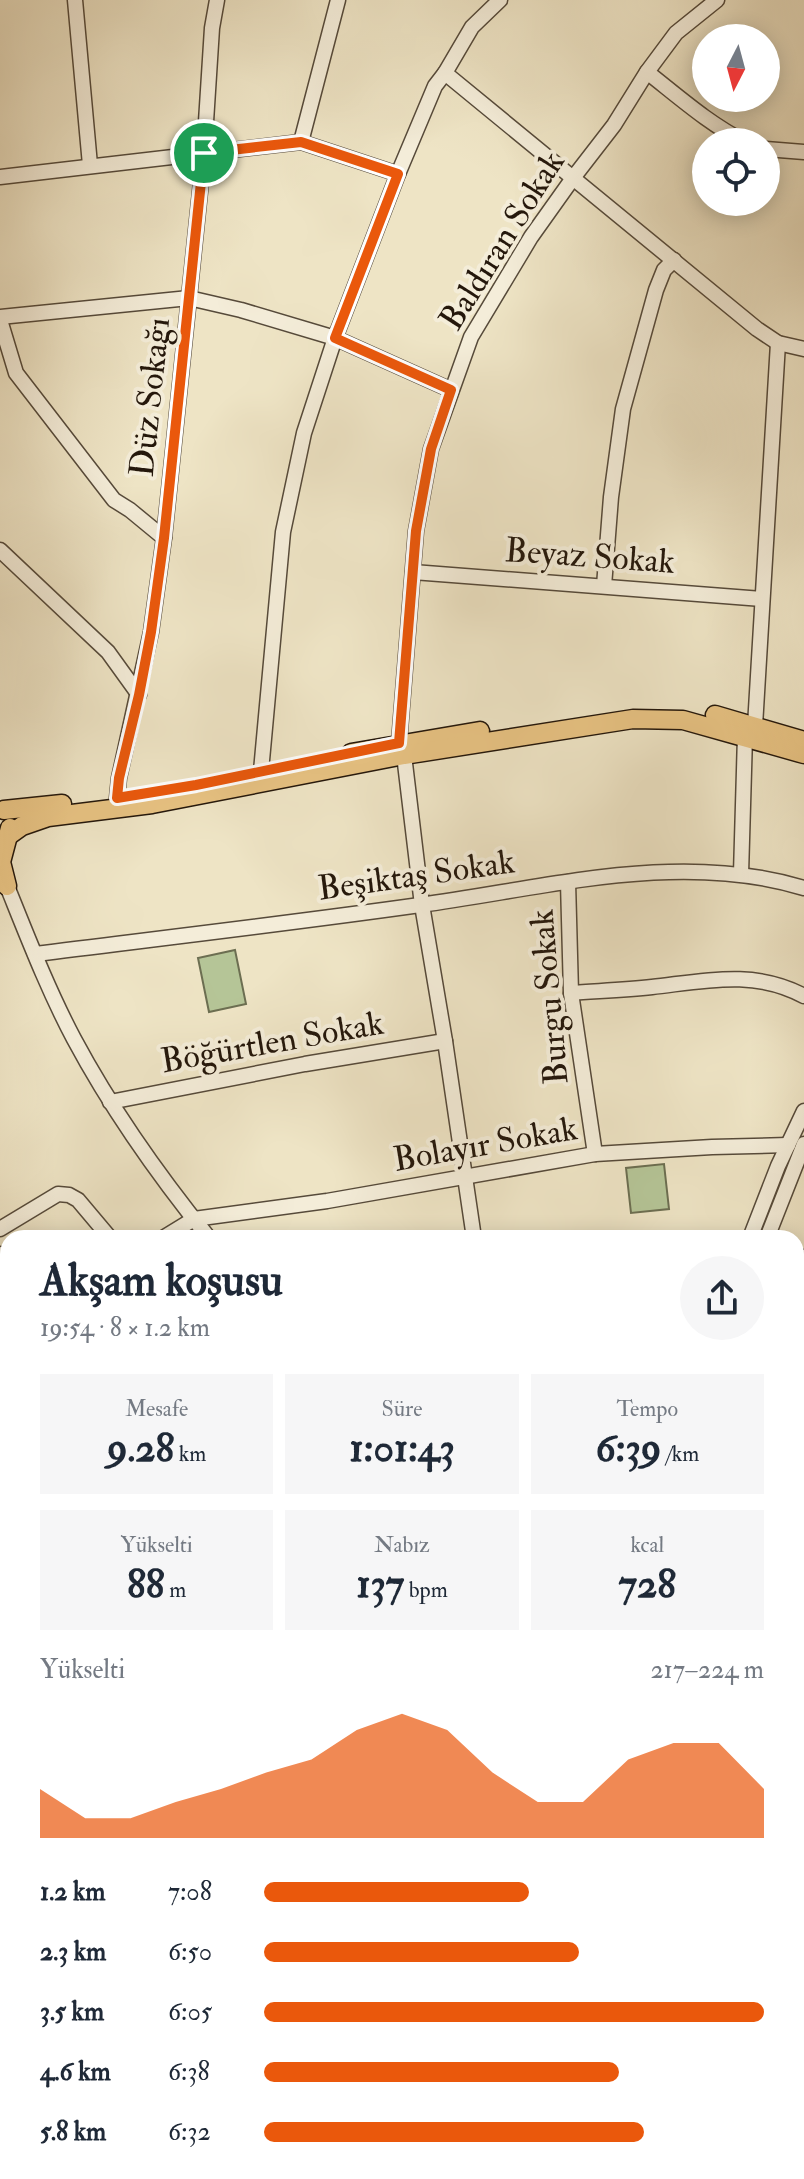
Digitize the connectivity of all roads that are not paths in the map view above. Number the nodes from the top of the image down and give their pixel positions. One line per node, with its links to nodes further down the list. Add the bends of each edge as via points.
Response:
1 (75, 0): 13 (street)
2 (217, 0): 12 (street, Düz Sokağı)
3 (338, 0): 9 (street)
4 (500, 0): 7 (street, via 472,27)
5 (714, 1): 6 (street, Baldıran Sokak, via 676,33)
6 (647, 72): 8 (street); 16 (street, Baldıran Sokak)
7 (445, 73): 14 (street); 16 (street)
8 (718, 128)
9 (301, 142): 12 (street); 14 (street)
10 (780, 150): 11 (street)
11 (804, 152)
12 (204, 153): 13 (street); 18 (street, Düz Sokağı)
13 (90, 165): 15 (street)
14 (398, 174): 20 (street)
15 (0, 177)
16 (573, 178): 17 (street); 23 (street, Baldıran Sokak, via 471,337)
17 (674, 260): 21 (street); 27 (street, via 656,290 623,409)
18 (189, 298): 19 (street); 20 (street); 24 (street, Düz Sokağı)
19 (0, 319): 24 (street, via 16,373 114,500)
20 (335, 338): 23 (street); 34 (street, via 304,433 283,532)
21 (778, 343): 22 (street); 28 (street)
22 (804, 349)
23 (451, 390): 26 (street, Baldıran Sokak, via 431,449)
24 (164, 538): 29 (street, Düz Sokağı)
25 (0, 550): 29 (street, via 108,652)
26 (413, 572): 27 (street, Beyaz Sokak); 32 (street, Baldıran Sokak)
27 (604, 586): 28 (street, Beyaz Sokak)
28 (762, 599): 30 (street)
29 (139, 695): 35 (street, Düz Sokağı)
30 (750, 731): 31 (main road); 32 (main road, via 683,720 633,719); 33 (main road); 38 (street)
31 (804, 741)
32 (401, 749): 34 (main road); 37 (main road, via 152,804 48,817 22,826); 42 (street, Baldıran Sokak)
33 (804, 754)
34 (261, 771): 35 (main road)
35 (117, 798): 36 (main road)
36 (2, 808): 37 (main road, via 10,823)
37 (4, 841): 39 (main road)
38 (741, 874): 40 (street, Beşiktaş Sokak, via 657,871); 41 (street, Beşiktaş Sokak)
39 (4, 881): 43 (street)
40 (568, 882): 42 (street, Beşiktaş Sokak); 44 (street, Burgu Sokak)
41 (804, 888)
42 (422, 905): 43 (street, Beşiktaş Sokak); 46 (street, Baldıran Sokak)
43 (35, 954): 47 (street)
44 (571, 993): 45 (street, via 753,979); 51 (street, Burgu Sokak)
45 (804, 996)
46 (445, 1041): 47 (street, Böğürtlen Sokak); 52 (street, Baldıran Sokak)
47 (110, 1102): 53 (street)
48 (804, 1111): 50 (street)
49 (804, 1144): 60 (street)
50 (788, 1145): 51 (street, Bolayır Sokak); 59 (street)
51 (595, 1154): 52 (street, Bolayır Sokak)
52 (465, 1178): 53 (street, Bolayır Sokak); 58 (street, Baldıran Sokak)
53 (194, 1219): 56 (street); 57 (street)
54 (0, 1229): 55 (street, via 58,1194 78,1200)
55 (103, 1230)
56 (176, 1230)
57 (203, 1230)
58 (473, 1230)
59 (753, 1230)
60 (770, 1230)

